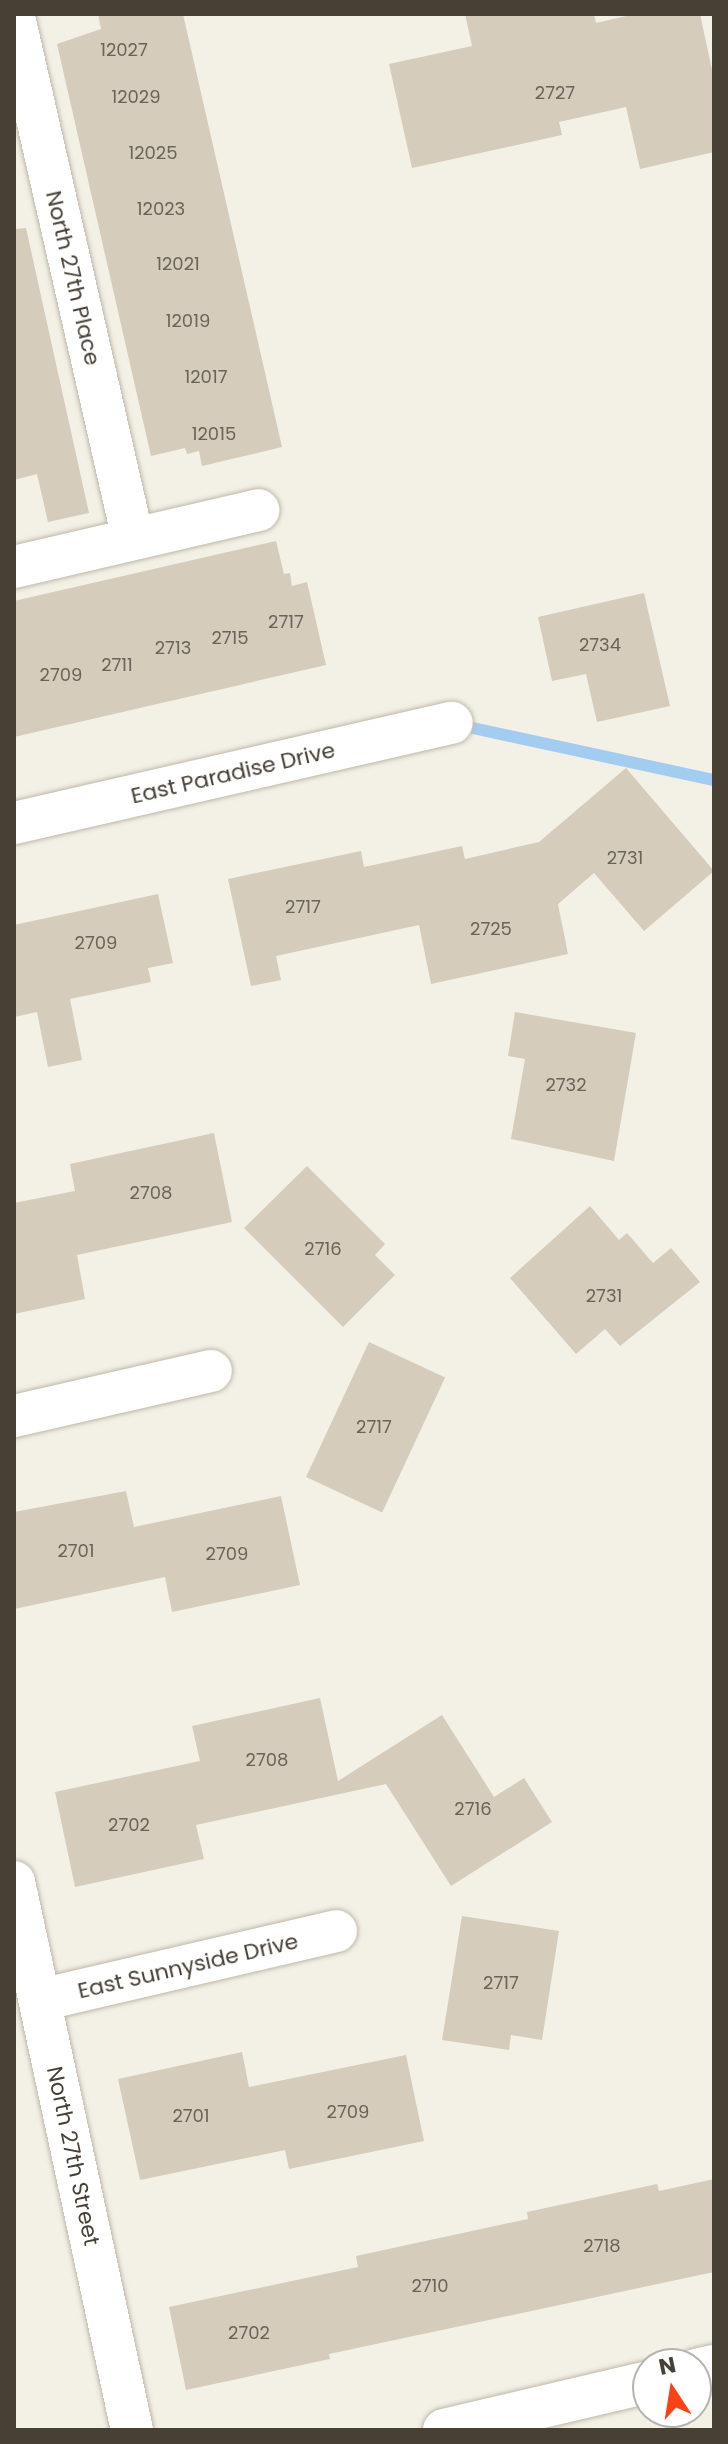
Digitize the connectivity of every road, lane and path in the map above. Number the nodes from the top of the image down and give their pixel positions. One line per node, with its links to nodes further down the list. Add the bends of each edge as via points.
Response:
1 (14, 17): 3 (street, North 27th Place)
2 (258, 510): 3 (street)
3 (133, 539): 4 (street)
4 (14, 567)
5 (452, 723): 6 (street, East Paradise Drive)
6 (14, 823)
7 (211, 1371): 8 (street)
8 (14, 1416)
9 (14, 1882): 11 (street, North 27th Street)
10 (336, 1931): 11 (street, East Sunnyside Drive)
11 (40, 2000): 13 (street, North 27th Street)
12 (632, 2386): 14 (street)
13 (132, 2430)
14 (444, 2430)

